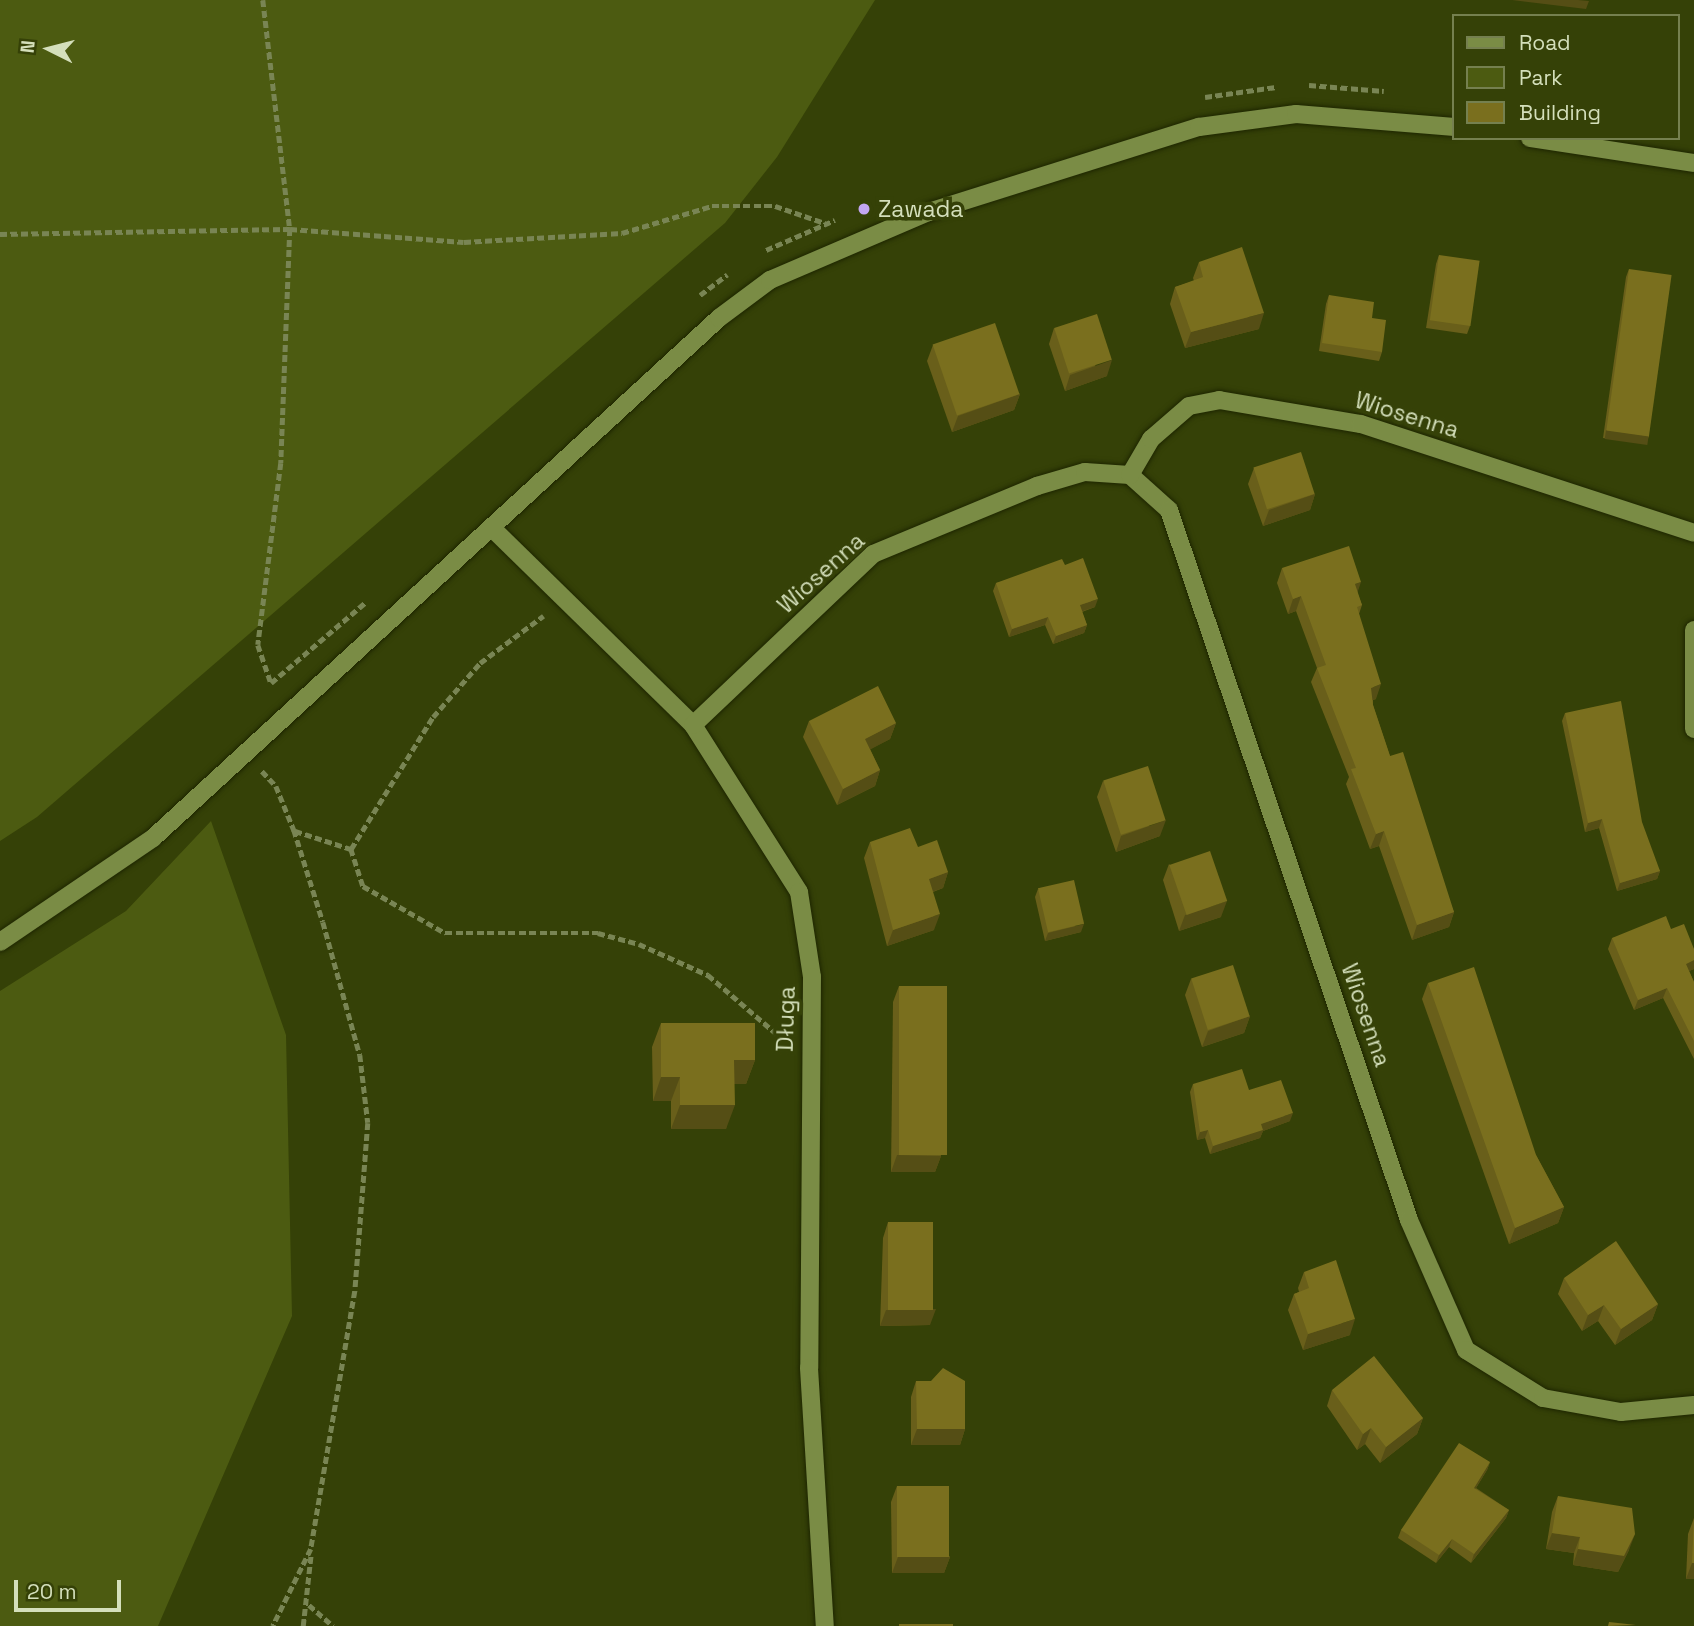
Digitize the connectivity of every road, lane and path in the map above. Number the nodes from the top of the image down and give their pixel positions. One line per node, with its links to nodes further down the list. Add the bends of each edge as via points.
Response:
1 (263, 0): 11 (path)
2 (1305, 85): 4 (path)
3 (1291, 86): 5 (path)
4 (1398, 93)
5 (1195, 100)
6 (1452, 127): 13 (street, via 1344,115 1245,117 1153,139)
7 (1543, 140): 8 (street)
8 (1694, 163)
9 (838, 219): 10 (path)
10 (825, 223): 11 (path, via 775,206 712,206 622,233 464,242); 13 (path); 14 (path)
11 (290, 229): 12 (path); 23 (path, via 281,463 258,645)
12 (0, 234)
13 (856, 242): 18 (street, via 770,280 719,318)
14 (752, 258)
15 (732, 272): 16 (path)
16 (693, 302)
17 (1129, 475): 19 (street, Wiosenna, via 1151,439 1189,406 1243,399 1361,424); 25 (street, Wiosenna, via 1085,472 1037,486 873,554); 32 (street, Wiosenna, via 1169,510 1409,1220 1466,1350 1542,1398 1584,1408)
18 (492, 528): 21 (street, Długa); 24 (street)
19 (1694, 533)
20 (372, 596): 23 (path)
21 (563, 601): 25 (street, Długa); 29 (path, via 480,663 433,717)
22 (1694, 630): 26 (street)
23 (271, 683): 24 (path)
24 (293, 716): 27 (street)
25 (693, 725): 31 (street, Długa, via 799,892 812,977)
26 (1694, 729)
27 (248, 755): 28 (path, via 276,786); 30 (street, via 153,838)
28 (294, 830): 29 (path); 33 (path, via 360,1055 368,1123 355,1291)
29 (351, 849): 31 (path, via 363,886 411,918 444,933 598,933 639,944 708,975)
30 (0, 942)
31 (810, 1060): 38 (street, Długa, via 809,1368)
32 (1694, 1405)
33 (311, 1549): 34 (path); 35 (path)
34 (309, 1605): 36 (path); 37 (path)
35 (273, 1626)
36 (303, 1626)
37 (333, 1626)
38 (825, 1626)

